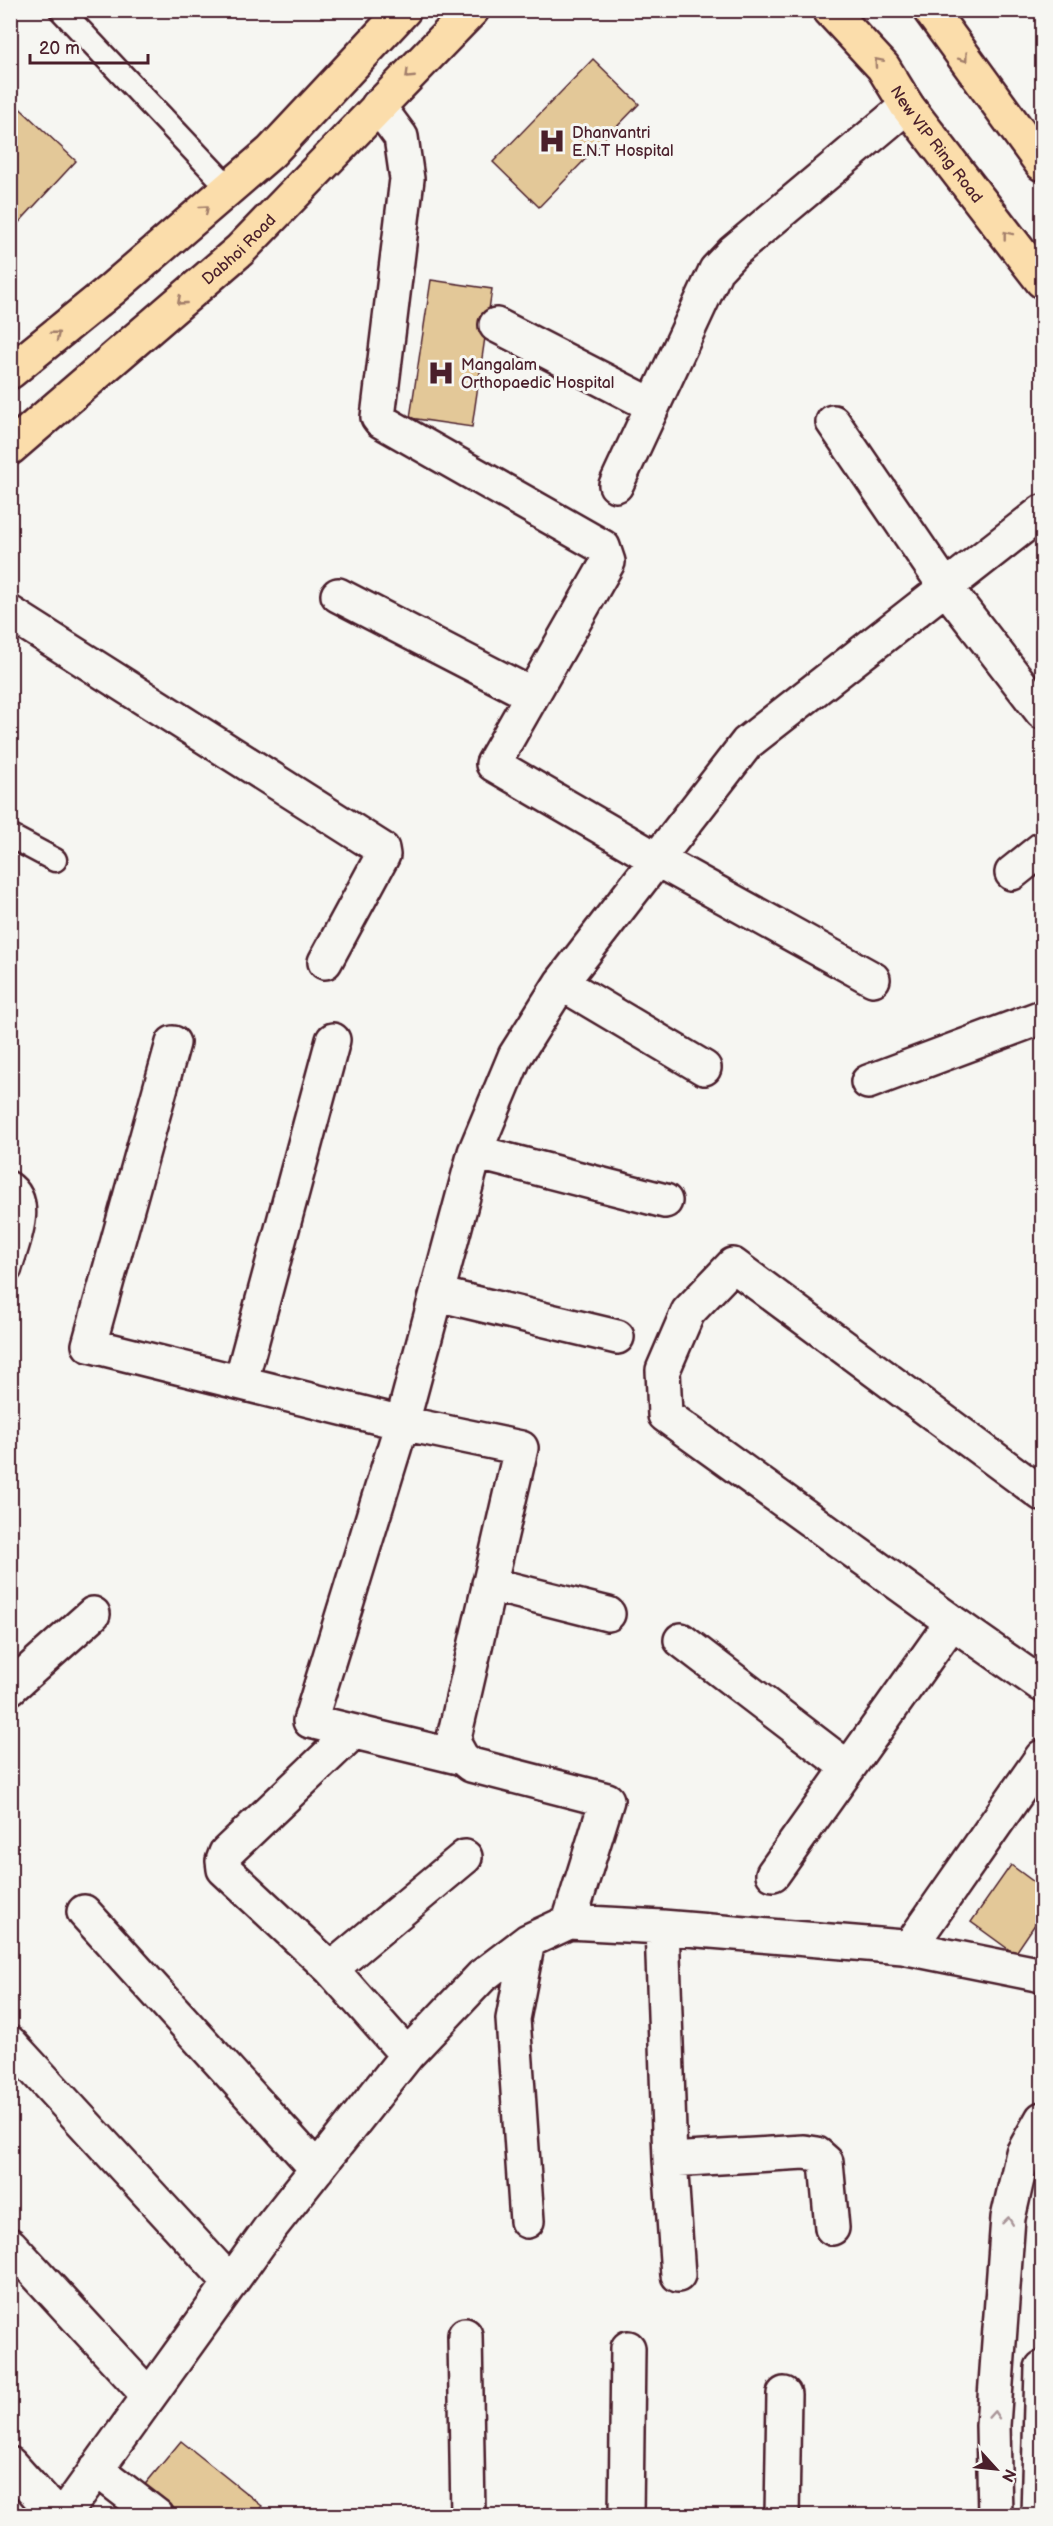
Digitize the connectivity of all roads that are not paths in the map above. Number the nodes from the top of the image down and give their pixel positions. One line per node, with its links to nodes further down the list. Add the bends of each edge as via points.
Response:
1 (61, 10): 9 (lane)
2 (404, 10): 9 (main road, via 271,152)
3 (830, 10): 7 (main road, New VIP Ring Road, one-way to 3, via 883,67)
4 (930, 10): 8 (main road, one-way to 8)
5 (462, 23): 6 (main road, Dabhoi Road, one-way to 6)
6 (378, 106): 15 (main road, Dabhoi Road, one-way to 15, via 240,250); 21 (street, via 401,137 407,179 378,417 603,547 608,554 608,562)
7 (907, 106): 10 (main road, New VIP Ring Road, one-way to 7); 13 (street, via 716,270)
8 (1042, 164)
9 (229, 188): 12 (main road, one-way to 9)
10 (1042, 281)
11 (496, 325): 13 (street)
12 (10, 372)
13 (652, 405): 16 (street)
14 (833, 423): 18 (street)
15 (10, 448)
16 (616, 484)
17 (1042, 512): 18 (street)
18 (947, 590): 22 (street); 25 (street, via 747,743)
19 (338, 595): 21 (street)
20 (10, 613): 28 (street, via 382,849 383,855)
21 (532, 695): 25 (street, via 493,764)
22 (1042, 712)
23 (10, 836): 26 (lane)
24 (1042, 849): 27 (street)
25 (658, 860): 29 (street); 30 (street)
26 (55, 861)
27 (1012, 873)
28 (325, 962)
29 (873, 979)
30 (561, 983): 34 (street); 36 (street, via 514,1056)
31 (1042, 1017): 35 (street)
32 (333, 1040): 42 (street)
33 (173, 1043): 42 (street, via 89,1345)
34 (704, 1068)
35 (868, 1082)
36 (475, 1152): 38 (street); 40 (street)
37 (10, 1183): 39 (lane, via 22,1196 26,1212)
38 (665, 1201)
39 (10, 1270)
40 (437, 1294): 41 (street); 43 (street)
41 (617, 1338)
42 (240, 1381): 43 (street)
43 (402, 1424): 45 (street, via 521,1448); 52 (street, via 310,1720)
44 (1042, 1494): 48 (street, via 733,1265 687,1312 663,1370 665,1415)
45 (489, 1584): 47 (street); 54 (street, via 453,1742)
46 (93, 1614): 51 (street)
47 (608, 1614)
48 (952, 1622): 50 (street); 55 (street)
49 (681, 1640): 55 (street)
50 (1042, 1685)
51 (10, 1688)
52 (353, 1732): 54 (street); 63 (street, via 226,1853 223,1861 224,1869)
53 (1042, 1757): 62 (street)
54 (462, 1758): 59 (street, via 471,1765 607,1800)
55 (847, 1767): 57 (street)
56 (465, 1857): 63 (street)
57 (773, 1874)
58 (84, 1912): 69 (street)
59 (569, 1922): 60 (street); 61 (street)
60 (662, 1927): 62 (street); 68 (street)
61 (528, 1941): 66 (street, via 483,1976); 70 (street, via 513,2019)
62 (909, 1948): 64 (street)
63 (331, 1969): 66 (street)
64 (1042, 1976)
65 (10, 2043): 74 (street)
66 (407, 2055): 69 (street)
67 (1042, 2118): 88 (street, one-way to 67, via 993,2425 1008,2218 1023,2152)
68 (670, 2160): 71 (street, via 817,2154 826,2162); 73 (street)
69 (317, 2169): 74 (street)
70 (527, 2221)
71 (832, 2228)
72 (10, 2245): 79 (street)
73 (678, 2275)
74 (231, 2283): 79 (street)
75 (465, 2335): 85 (street)
76 (628, 2348): 86 (street)
77 (1042, 2370): 89 (street)
78 (784, 2394): 87 (street)
79 (149, 2396): 81 (street)
80 (10, 2464): 82 (street)
81 (96, 2469): 83 (street); 84 (street)
82 (57, 2516)
83 (63, 2516)
84 (157, 2516)
85 (468, 2516)
86 (626, 2516)
87 (782, 2516)
88 (995, 2516)
89 (1038, 2516)

